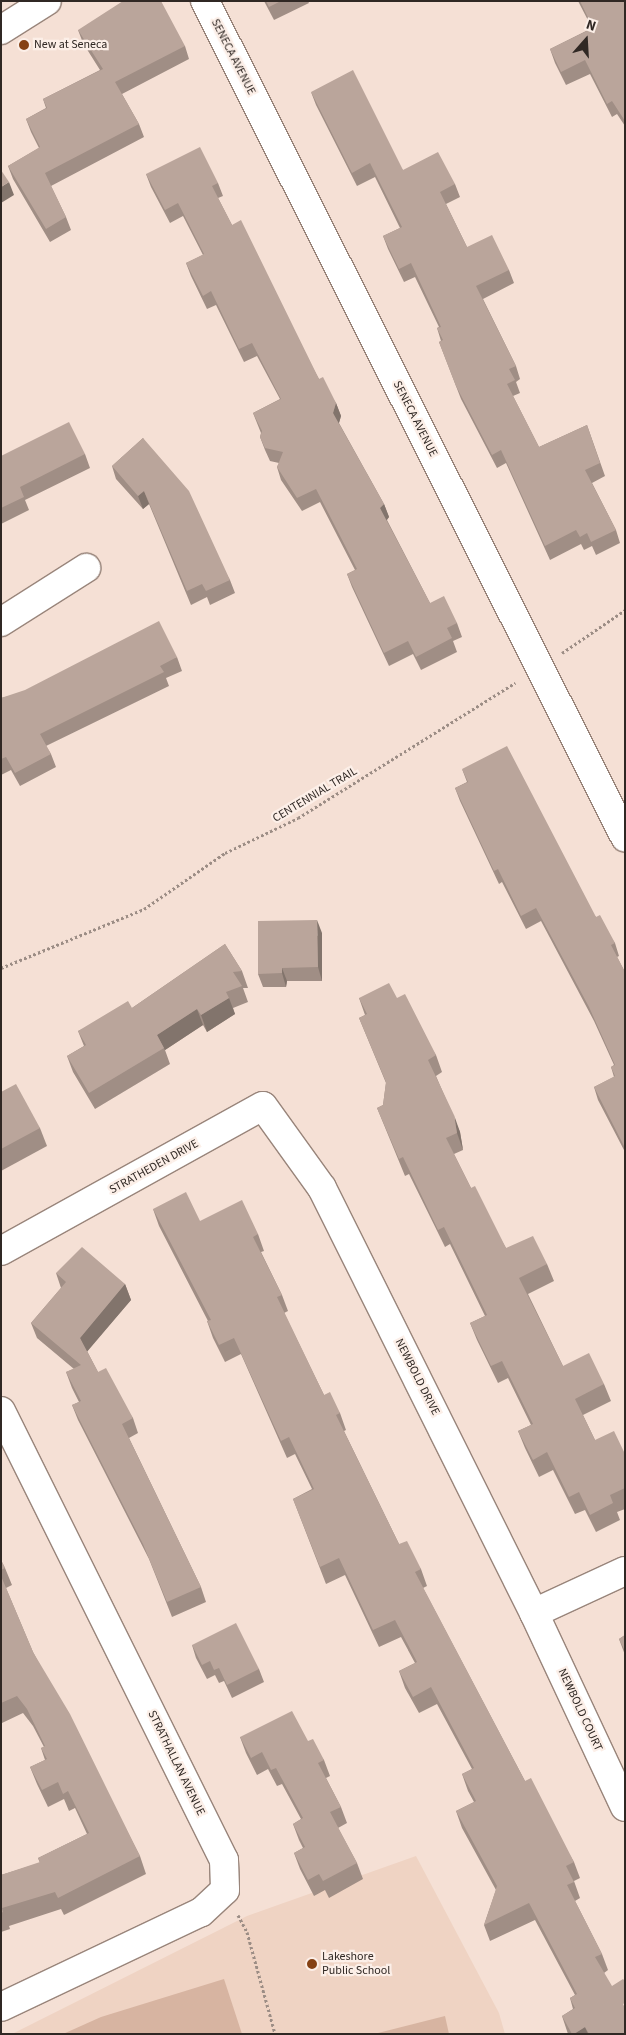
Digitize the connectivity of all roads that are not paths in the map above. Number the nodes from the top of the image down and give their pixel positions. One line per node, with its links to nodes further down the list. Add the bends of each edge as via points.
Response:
1 (46, 1): 3 (street)
2 (204, 1): 6 (street, SENECA AVENUE)
3 (1, 30)
4 (86, 568): 5 (street)
5 (1, 622)
6 (625, 837)
7 (292, 1146): 8 (street, STRATHEDEN DRIVE, via 264,1106); 11 (street, NEWBOLD DRIVE, via 322,1188)
8 (1, 1251)
9 (1, 1411): 13 (street, STRATHALLAN AVENUE, via 224,1860 225,1890 201,1912)
10 (625, 1571): 11 (street)
11 (534, 1613): 12 (street, NEWBOLD COURT)
12 (625, 1806)
13 (1, 2007)

